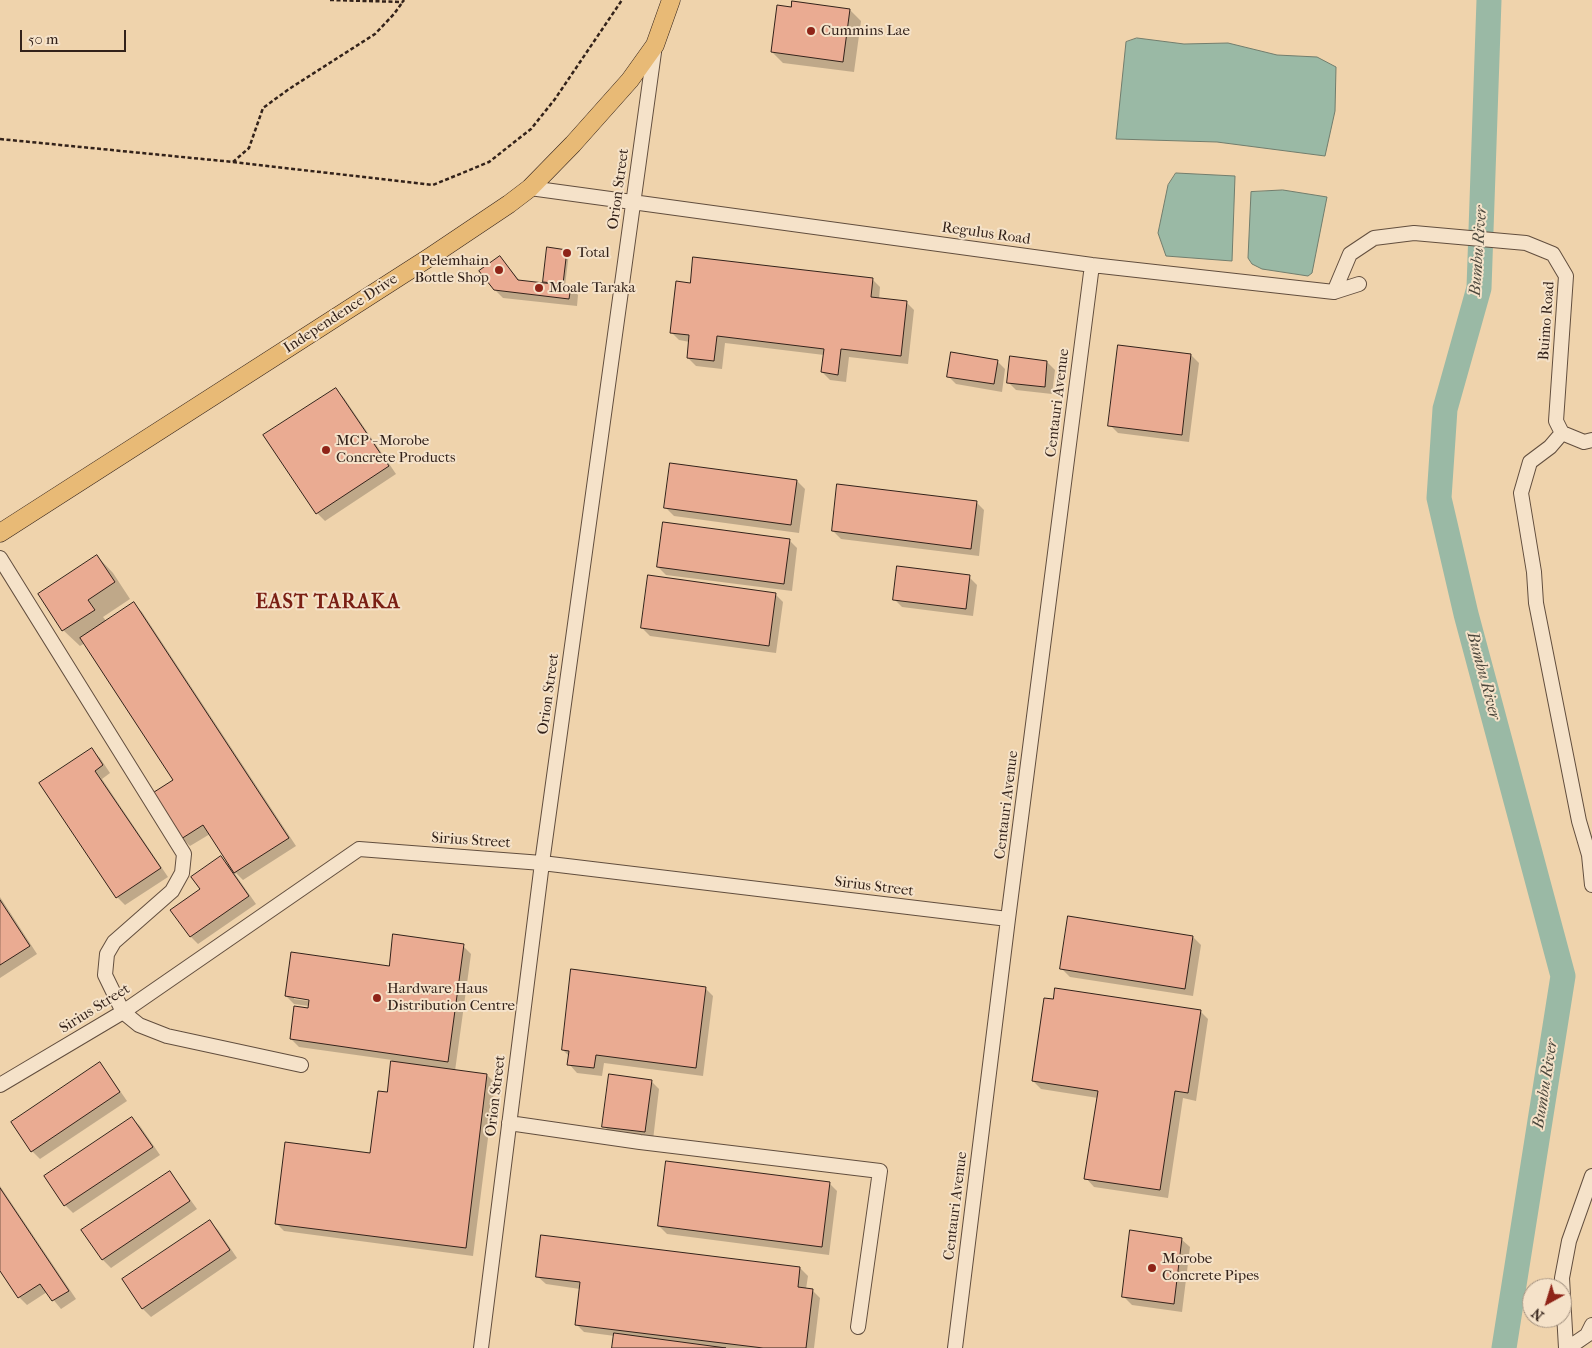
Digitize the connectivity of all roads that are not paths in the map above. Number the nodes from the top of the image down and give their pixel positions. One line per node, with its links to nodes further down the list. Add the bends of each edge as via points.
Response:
1 (671, 0): 2 (main road, Independence Drive)
2 (655, 45): 3 (main road, Independence Drive, via 611,103); 4 (street, Orion Street)
3 (530, 188): 4 (street, Regulus Road); 10 (main road, Independence Drive, via 480,225)
4 (634, 201): 5 (street, Regulus Road); 13 (street, Orion Street)
5 (1092, 265): 7 (street, Regulus Road); 15 (street, Centauri Avenue)
6 (1359, 284): 7 (street)
7 (1334, 292): 8 (street, Buimo Road, via 1350,254 1374,238 1414,233 1526,243 1553,254 1566,276 1556,421)
8 (1562, 434): 9 (street, via 1584,442); 12 (street, via 1530,462 1521,493 1536,603 1579,820)
9 (1592, 440)
10 (0, 533)
11 (0, 558): 16 (street, via 184,854 182,873 172,891 114,942 107,954 105,975)
12 (1590, 855): 14 (street)
13 (542, 863): 15 (street, Sirius Street); 16 (street, Sirius Street, via 359,849); 19 (street, Orion Street)
14 (1592, 885)
15 (1008, 919): 24 (street, Centauri Avenue)
16 (123, 1012): 17 (street, via 139,1025 167,1036); 18 (street, Sirius Street)
17 (302, 1065)
18 (0, 1086)
19 (509, 1123): 22 (street, via 880,1171); 23 (street, Orion Street)
20 (1592, 1176): 25 (street, via 1569,1241 1562,1278)
21 (1592, 1325): 25 (street, via 1587,1335)
22 (858, 1327)
23 (481, 1348)
24 (955, 1348)
25 (1567, 1348)

